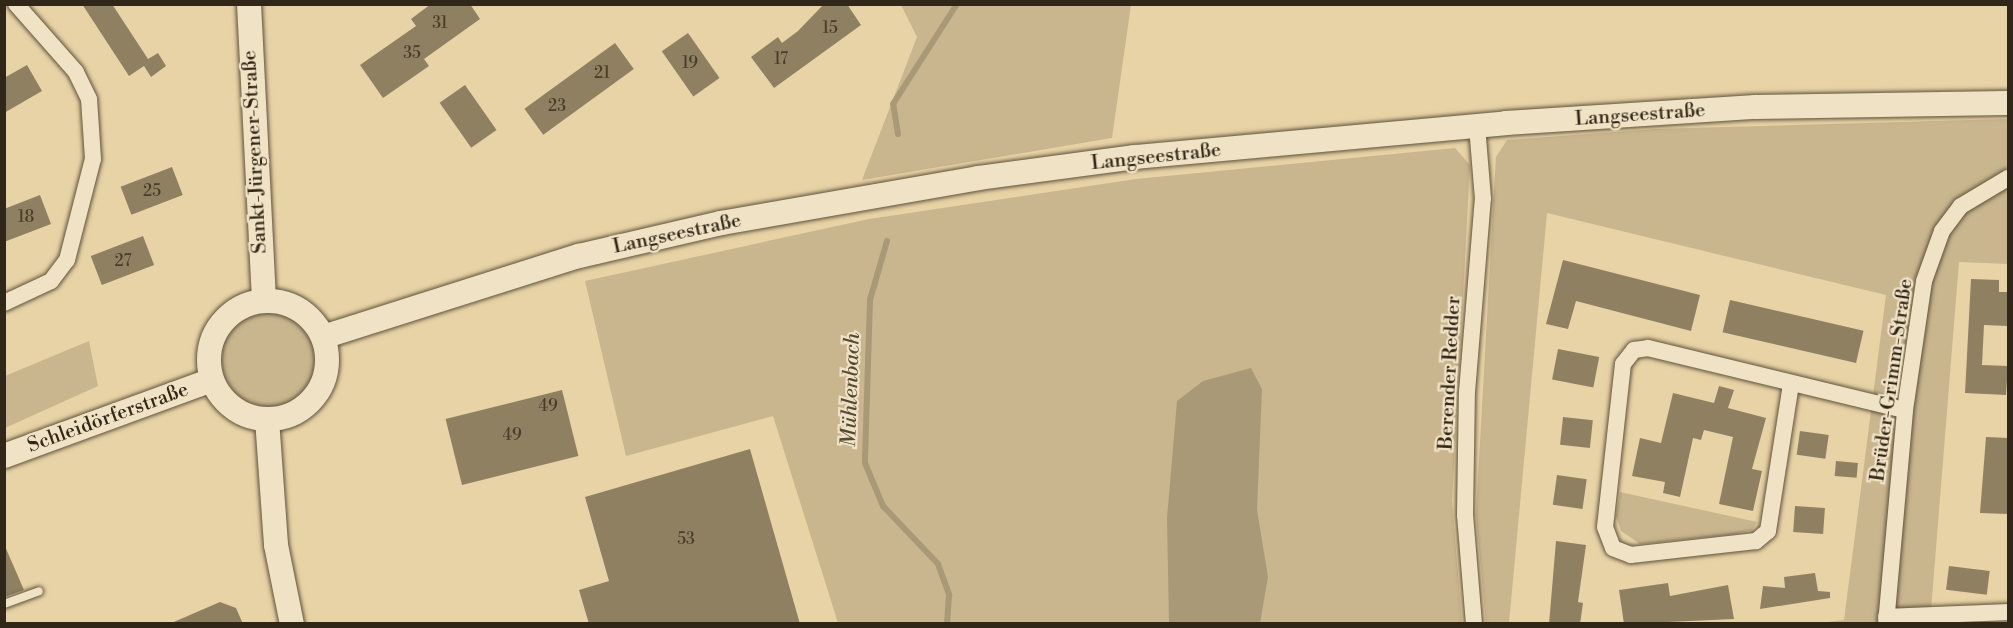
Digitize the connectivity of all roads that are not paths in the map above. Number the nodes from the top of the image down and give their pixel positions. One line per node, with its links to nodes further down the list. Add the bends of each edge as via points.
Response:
1 (16, 4): 7 (street, via 76,72 89,99 93,159 67,260 51,281)
2 (249, 4): 6 (street, Sankt-Jürgener-Straße)
3 (2008, 103): 4 (street, Langseestraße, via 1755,107)
4 (1477, 126): 8 (street, Langseestraße, via 1135,158 856,198 579,256); 19 (street, Berender Redder, via 1483,199 1467,392 1465,515)
5 (2008, 178): 11 (street, Brüder-Grimm-Straße, via 1961,206 1942,231 1924,281)
6 (264, 300): 8 (street, via 298,308); 9 (street, via 244,305 217,328 208,363)
7 (4, 303)
8 (323, 337): 12 (street, via 328,356 317,393 287,417)
9 (212, 380): 12 (street, via 233,409); 13 (street, Schleidörferstraße)
10 (1791, 384): 10 (street, via 1648,348 1634,350 1623,364 1606,515 1614,548 1631,555 1756,541 1768,531); 11 (street)
11 (1905, 410): 17 (street, Brüder-Grimm-Straße)
12 (267, 419): 18 (street, via 276,545)
13 (4, 456)
14 (39, 591): 15 (lane)
15 (4, 604)
16 (2008, 612): 17 (street)
17 (1886, 620)
18 (292, 624)
19 (1474, 624)

